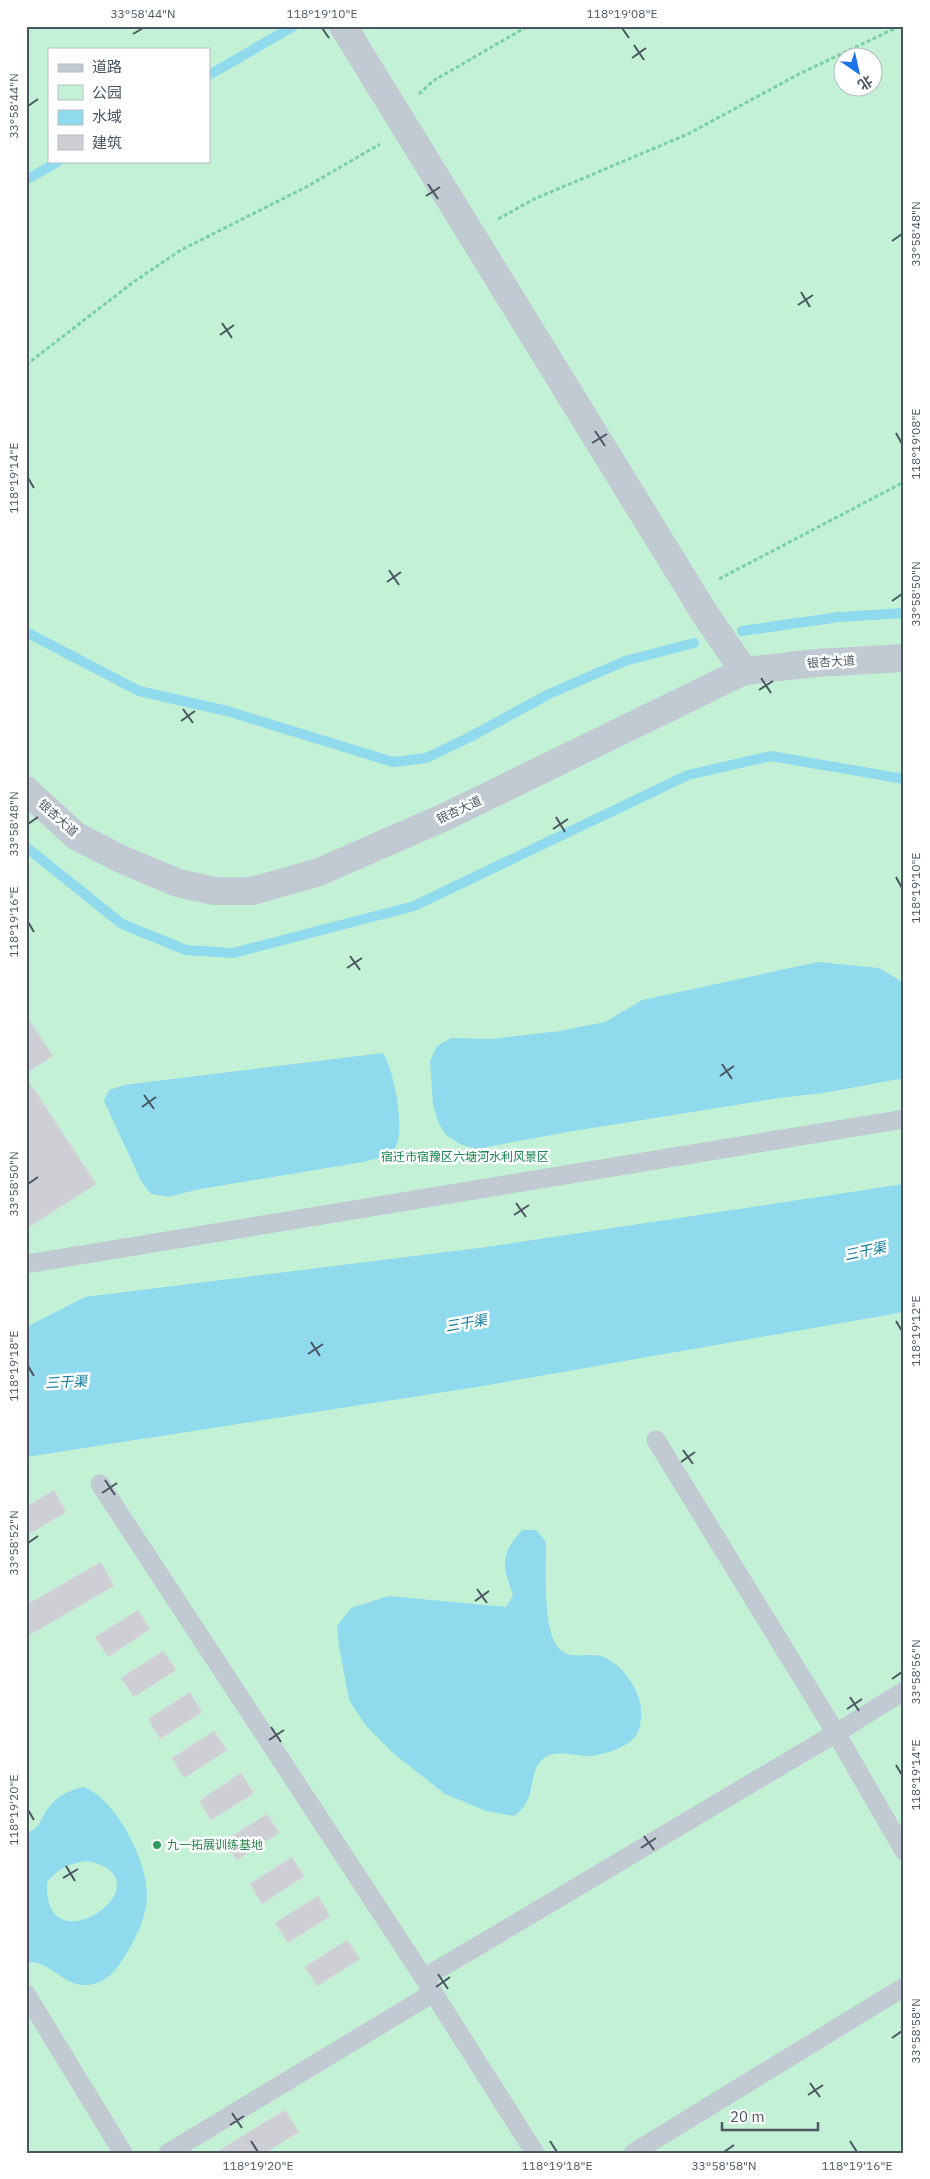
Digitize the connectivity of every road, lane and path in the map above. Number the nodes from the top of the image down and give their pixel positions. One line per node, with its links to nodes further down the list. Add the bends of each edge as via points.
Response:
1 (343, 26): 4 (street)
2 (528, 26): 4 (path, via 432,81)
3 (900, 26): 5 (path, via 799,74 688,134 534,199)
4 (402, 122): 5 (street); 6 (path, via 308,186 182,250 132,283)
5 (471, 234): 8 (street)
6 (26, 365)
7 (904, 482): 8 (path)
8 (692, 593): 10 (street)
9 (904, 658): 10 (street, 银杏大道)
10 (744, 671): 11 (street, 银杏大道, via 447,816 319,872 252,892 214,891 178,883 123,860 76,836)
11 (26, 790)
12 (904, 1119): 13 (lane)
13 (26, 1264)
14 (656, 1440): 17 (lane)
15 (100, 1484): 19 (lane)
16 (904, 1691): 17 (lane)
17 (836, 1732): 18 (lane); 19 (lane)
18 (904, 1851)
19 (429, 1986): 23 (lane); 24 (lane)
20 (904, 1987): 25 (lane)
21 (26, 1994): 22 (lane)
22 (123, 2153)
23 (168, 2153)
24 (534, 2153)
25 (633, 2153)

